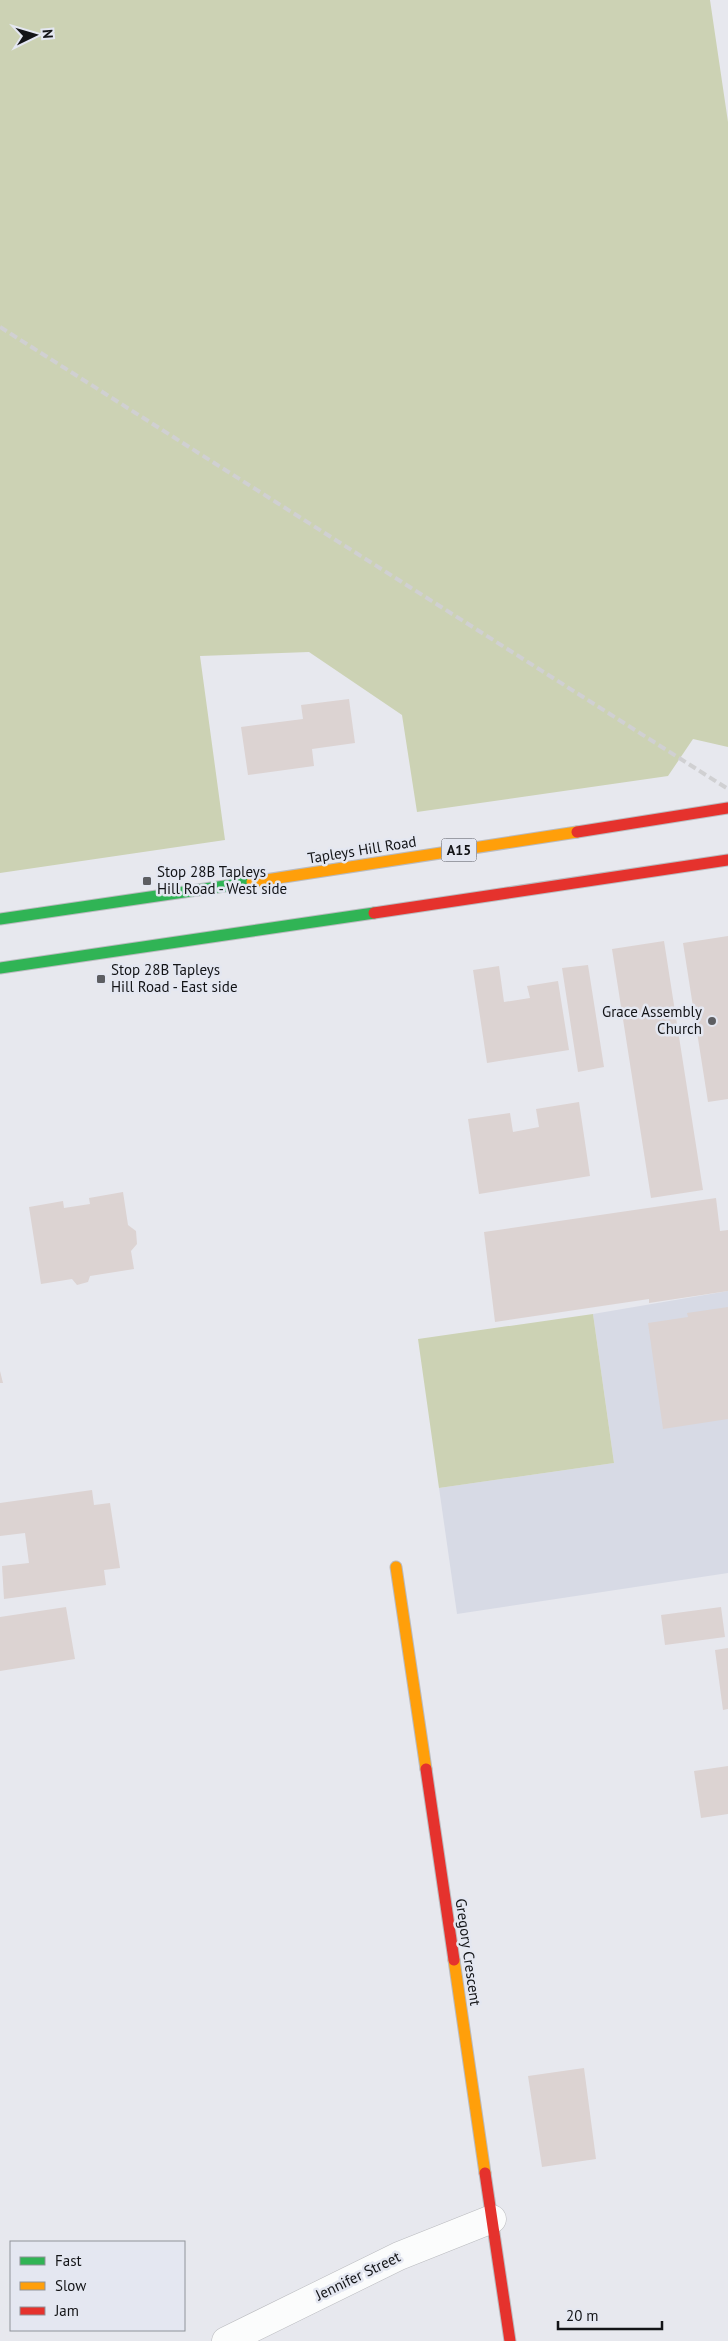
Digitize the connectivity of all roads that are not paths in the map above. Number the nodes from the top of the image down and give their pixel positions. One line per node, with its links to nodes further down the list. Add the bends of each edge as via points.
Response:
1 (728, 808): 5 (main road, Tapleys Hill Road / A15)
2 (728, 860): 3 (main road)
3 (691, 866): 4 (main road); 6 (main road)
4 (713, 875)
5 (0, 919)
6 (0, 968)
7 (396, 1567): 8 (main road, Gregory Crescent)
8 (492, 2219): 9 (street, Jennifer Street, via 399,2256); 10 (main road, Gregory Crescent)
9 (226, 2341)
10 (510, 2341)

